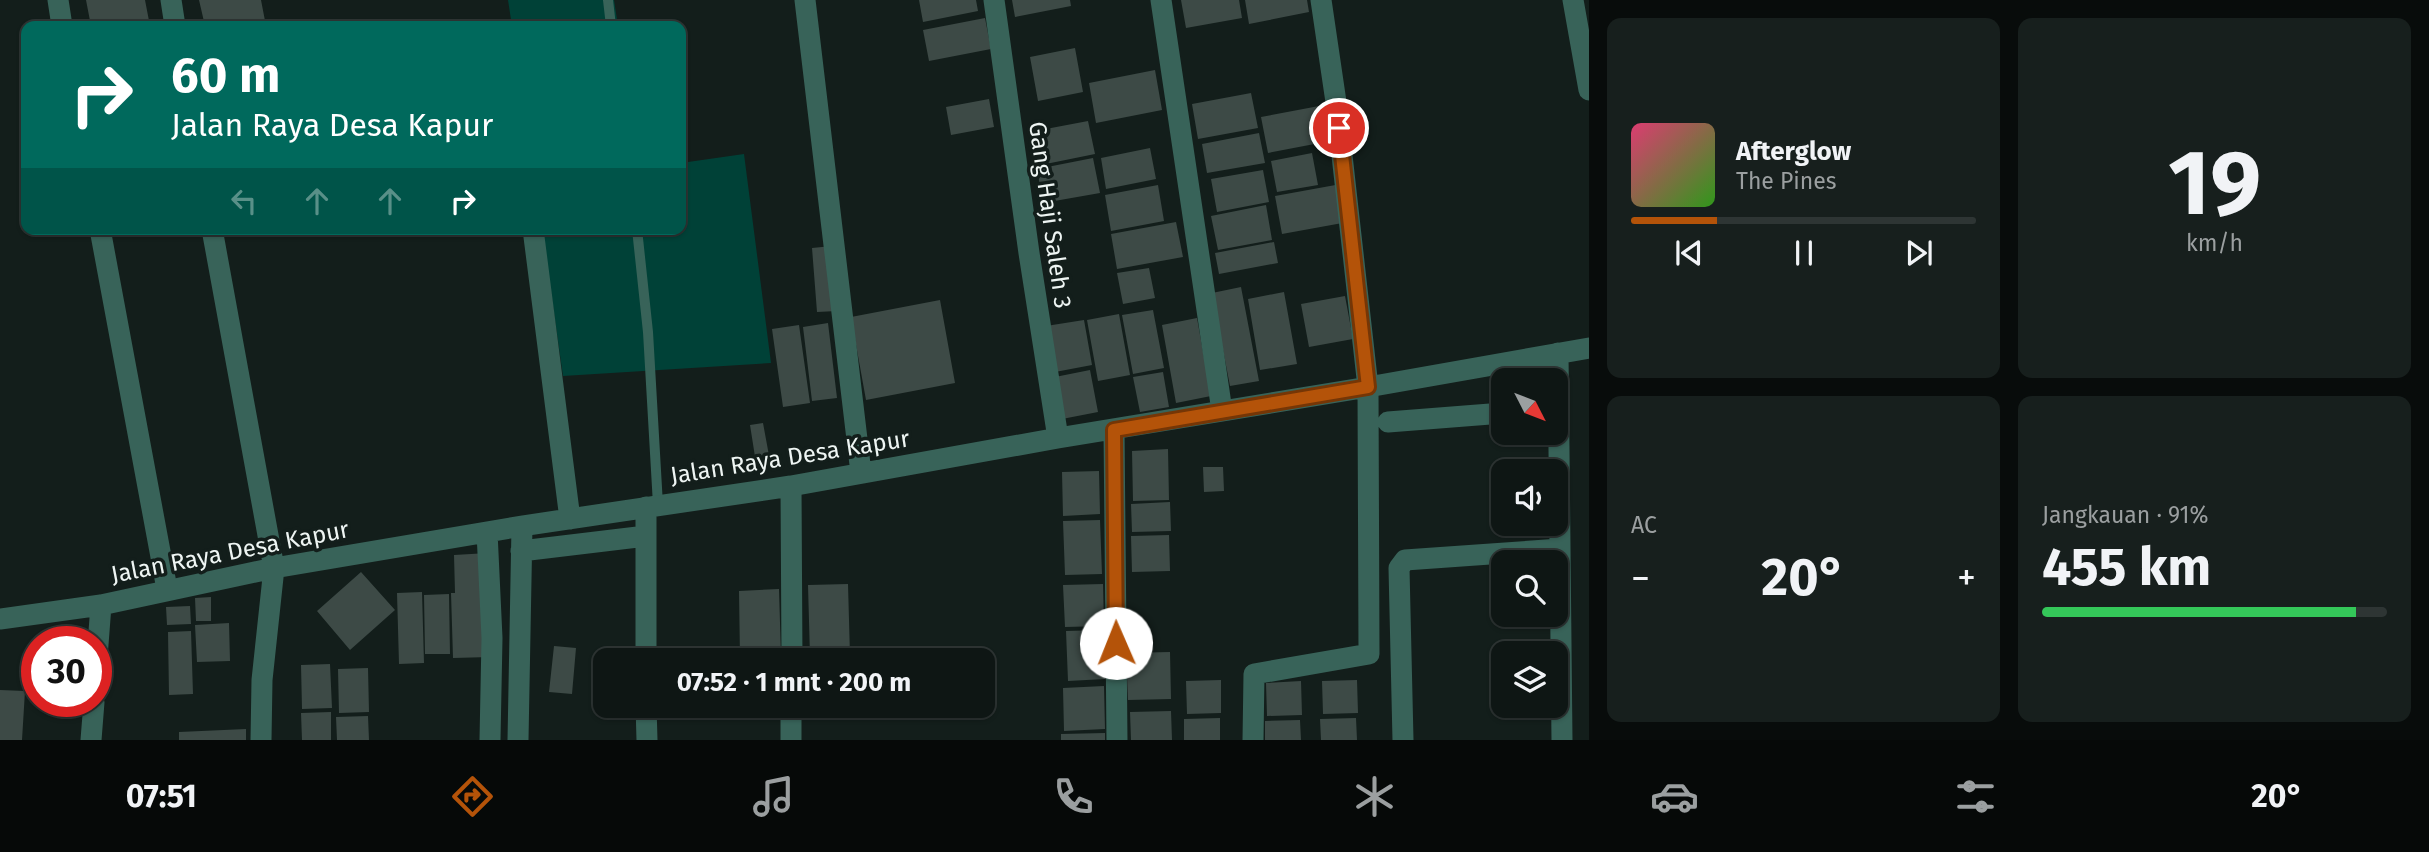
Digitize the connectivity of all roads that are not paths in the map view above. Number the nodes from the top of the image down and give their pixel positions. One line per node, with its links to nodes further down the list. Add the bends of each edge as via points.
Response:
1 (58, 0): 9 (street)
2 (171, 0): 10 (street)
3 (608, 0): 11 (lane)
4 (805, 0): 27 (street)
5 (994, 0): 25 (street, Gang Haji Saleh 3)
6 (1161, 0): 21 (street)
7 (1321, 0): 20 (street)
8 (1573, 0): 12 (street)
9 (61, 21)
10 (175, 21)
11 (610, 21)
12 (1589, 90)
13 (101, 235): 37 (street)
14 (213, 235): 36 (street)
15 (534, 235): 30 (street)
16 (638, 235): 29 (lane, via 648,332)
17 (1589, 348): 18 (street, Jalan Raya Desa Kapur)
18 (1558, 353): 19 (street); 20 (street, Jalan Raya Desa Kapur)
19 (1558, 368)
20 (1368, 387): 21 (street, Jalan Raya Desa Kapur); 53 (street, via 1369,654 1254,674)
21 (1222, 411): 24 (street, Jalan Raya Desa Kapur)
22 (1491, 413): 23 (street)
23 (1388, 422)
24 (1114, 430): 25 (street, Jalan Raya Desa Kapur); 52 (street)
25 (1058, 438): 27 (street, Jalan Raya Desa Kapur)
26 (1558, 445): 34 (street)
27 (861, 473): 28 (street, Jalan Raya Desa Kapur)
28 (791, 486): 29 (street, Jalan Raya Desa Kapur); 42 (street)
29 (652, 506): 30 (street, Jalan Raya Desa Kapur); 33 (street)
30 (570, 519): 31 (street, Jalan Raya Desa Kapur)
31 (522, 526): 32 (street, Jalan Raya Desa Kapur); 35 (street)
32 (487, 532): 36 (street, Jalan Raya Desa Kapur); 48 (street)
33 (646, 536): 35 (street); 41 (street)
34 (1560, 549): 54 (street, via 1401,563); 55 (street)
35 (522, 551): 49 (street)
36 (274, 568): 37 (street, Jalan Raya Desa Kapur); 47 (street, via 262,680)
37 (167, 589): 38 (street, Jalan Raya Desa Kapur)
38 (101, 605): 39 (street, Jalan Raya Desa Kapur); 40 (street)
39 (0, 619)
40 (99, 626)
41 (646, 648)
42 (792, 648)
43 (93, 717): 46 (street)
44 (646, 718): 50 (street)
45 (791, 718): 51 (street)
46 (91, 740)
47 (261, 740)
48 (490, 740)
49 (518, 740)
50 (647, 740)
51 (791, 740)
52 (1117, 740)
53 (1253, 740)
54 (1403, 740)
55 (1562, 740)

